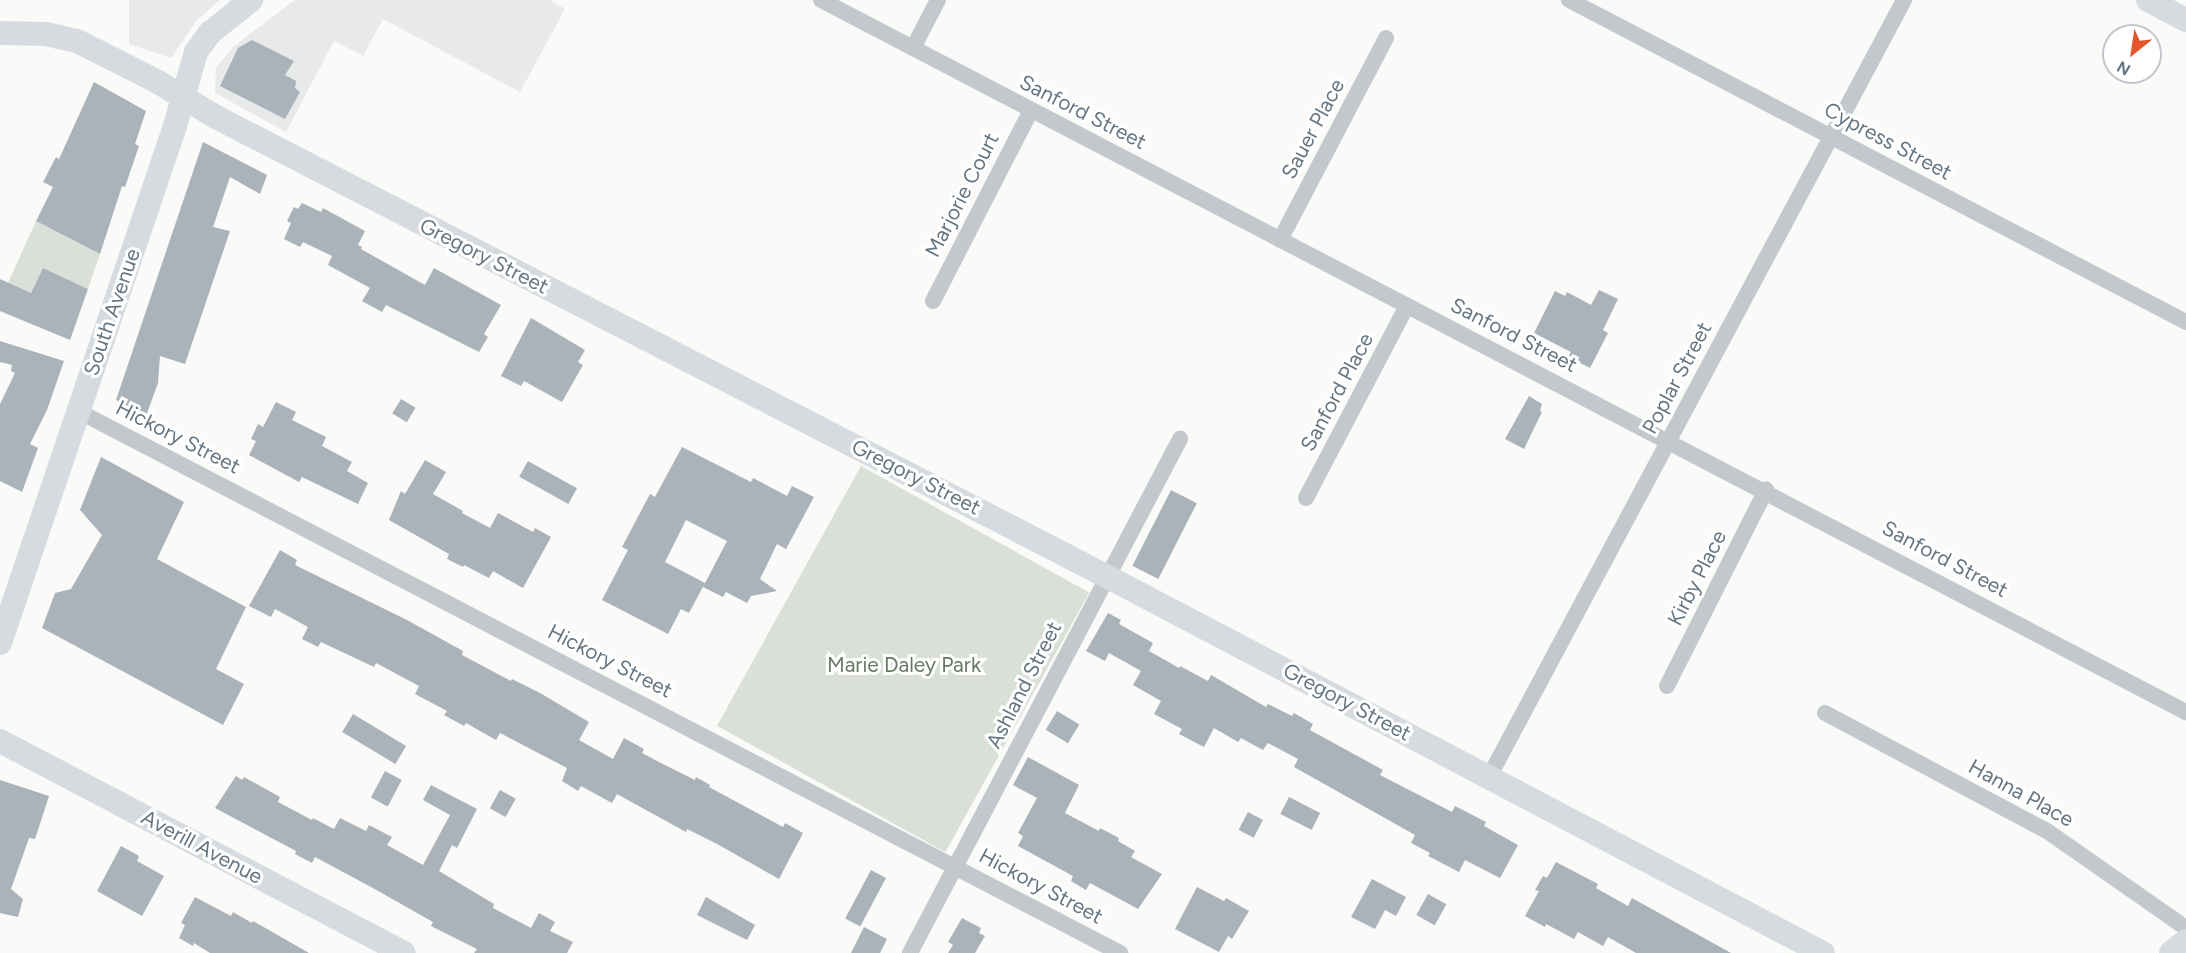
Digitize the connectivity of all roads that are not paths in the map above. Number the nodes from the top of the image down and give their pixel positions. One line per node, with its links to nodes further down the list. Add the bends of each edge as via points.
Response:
1 (251, 0): 11 (street, South Avenue, via 210,33 196,52)
2 (821, 0): 10 (street, Sanford Street)
3 (938, 0): 10 (street)
4 (1569, 0): 13 (street, Cypress Street)
5 (1904, 0): 13 (street, Poplar Street)
6 (2148, 0): 7 (street)
7 (2186, 20)
8 (0, 33): 11 (street, Gregory Street, via 46,34 77,41)
9 (1386, 39): 14 (street, Sauer Place)
10 (913, 48): 12 (street, Sanford Street)
11 (183, 97): 18 (street, South Avenue); 23 (street, Gregory Street)
12 (1031, 110): 14 (street, Sanford Street); 15 (street, Marjorie Court)
13 (1831, 136): 17 (street, Cypress Street); 20 (street, Poplar Street)
14 (1280, 240): 16 (street, Sanford Street)
15 (933, 301)
16 (1407, 306): 20 (street, Sanford Street); 22 (street, Sanford Place)
17 (2186, 322)
18 (78, 411): 24 (street, South Avenue); 30 (street, Hickory Street)
19 (1180, 439): 23 (street, Ashland Street)
20 (1670, 441): 21 (street, Sanford Street); 29 (street, Poplar Street)
21 (1766, 490): 25 (street, Kirby Place); 27 (street, Sanford Street)
22 (1306, 498)
23 (1106, 576): 29 (street, Gregory Street); 30 (street, Ashland Street)
24 (0, 643)
25 (1667, 686)
26 (1825, 712): 31 (street, Hanna Place, via 2047,831)
27 (2186, 712)
28 (0, 741): 33 (street, Averill Avenue)
29 (1489, 777): 36 (street, Gregory Street)
30 (955, 866): 34 (street, Ashland Street); 35 (street, Hickory Street)
31 (2186, 928)
32 (2186, 942): 37 (main road)
33 (404, 953)
34 (910, 953)
35 (1120, 953)
36 (1823, 953)
37 (2172, 953)

